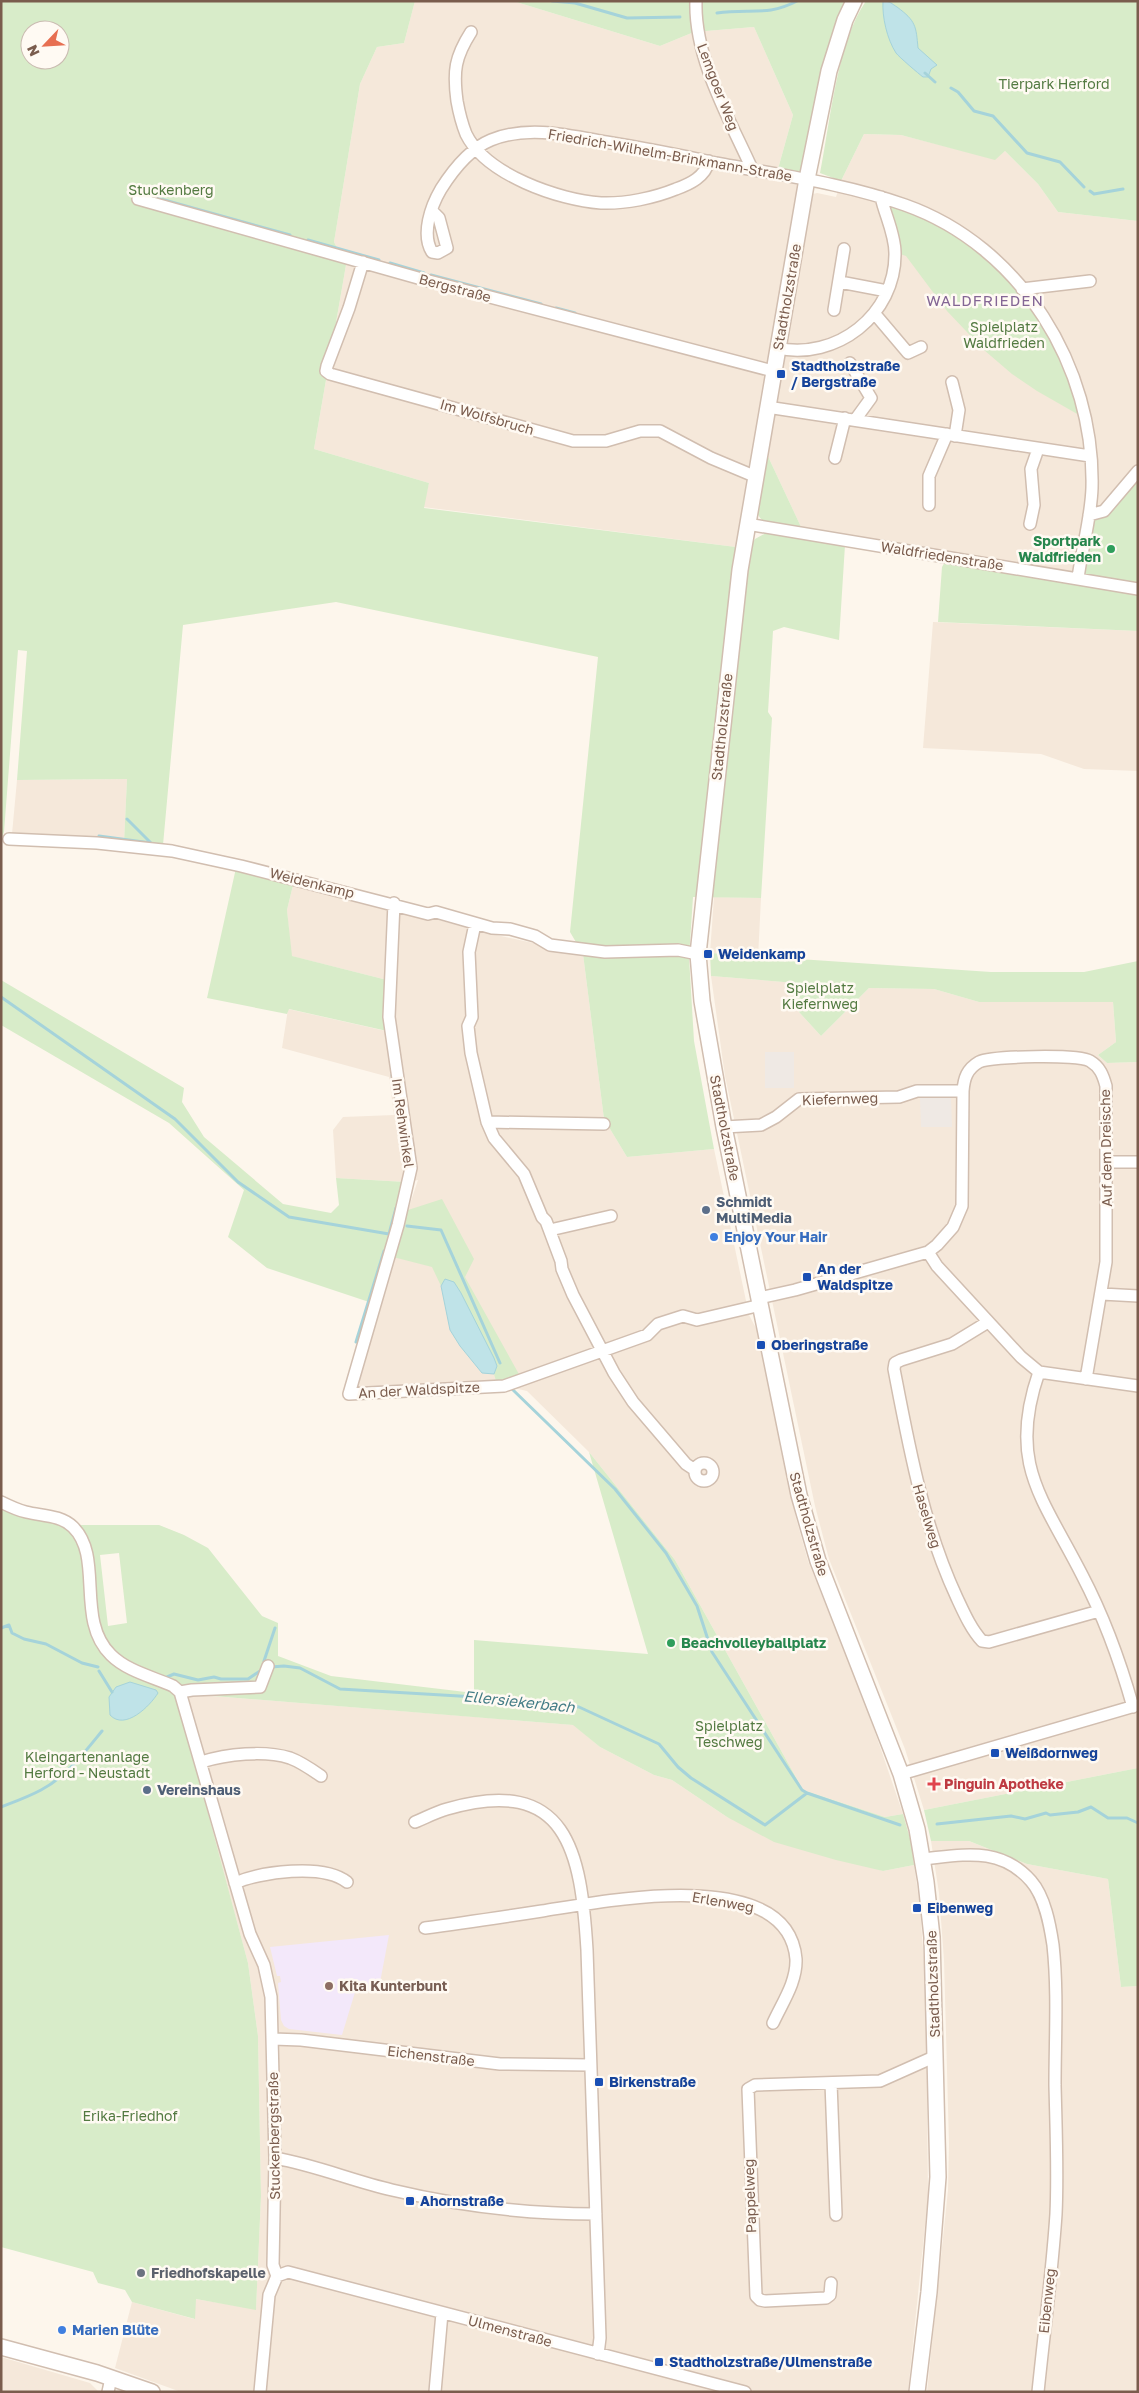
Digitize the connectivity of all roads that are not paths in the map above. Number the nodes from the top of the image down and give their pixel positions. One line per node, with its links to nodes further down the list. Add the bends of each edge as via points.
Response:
1 (696, 1): 6 (street, Lemgoer Weg, via 697,28 705,61)
2 (854, 1): 7 (street, Stadtholzstraße, via 832,57)
3 (471, 32): 4 (street, via 459,50 455,83 462,122)
4 (476, 148): 5 (street, Friedrich-Wilhelm-Brinkmann-Straße, via 512,134 536,132); 5 (street, via 493,164 521,180 549,192 602,203 669,192 704,174); 10 (street, Friedrich-Wilhelm-Brinkmann-Straße, via 446,180)
5 (709, 161): 6 (street, Friedrich-Wilhelm-Brinkmann-Straße)
6 (752, 169): 7 (street, Friedrich-Wilhelm-Brinkmann-Straße)
7 (807, 179): 8 (street, Friedrich-Wilhelm-Brinkmann-Straße); 20 (street, Stadtholzstraße)
8 (880, 197): 15 (street, Friedrich-Wilhelm-Brinkmann-Straße, via 906,205 957,231 980,248); 16 (street, via 895,251 892,279)
9 (138, 199): 12 (street, Bergstraße)
10 (432, 211)
11 (844, 249): 14 (street)
12 (363, 262): 22 (street, Bergstraße); 31 (street, Im Wolfsbruch, via 327,366 326,371 330,374 573,441 606,442 640,431 660,431)
13 (1090, 281): 15 (street)
14 (840, 282): 16 (street); 17 (street)
15 (1022, 289): 28 (street, Friedrich-Wilhelm-Brinkmann-Straße, via 1049,324 1068,361 1081,396)
16 (887, 291): 18 (street)
17 (834, 310)
18 (874, 314): 19 (street, via 908,353); 20 (street, via 854,333 829,346 800,351)
19 (921, 347)
20 (777, 348): 22 (street, Stadtholzstraße)
21 (850, 363): 25 (street, via 870,398)
22 (773, 371): 24 (street, Stadtholzstraße)
23 (952, 382): 26 (street, via 959,410)
24 (767, 407): 25 (street); 31 (street, Stadtholzstraße)
25 (850, 419): 26 (street); 29 (street)
26 (951, 435): 27 (street); 32 (street, via 929,476)
27 (1038, 449): 28 (street); 35 (street, via 1031,469 1034,505)
28 (1090, 456): 33 (street, Friedrich-Wilhelm-Brinkmann-Straße, via 1092,490)
29 (835, 458)
30 (1138, 471): 33 (street, via 1104,511)
31 (754, 476): 34 (street, Stadtholzstraße)
32 (929, 505)
33 (1089, 515): 36 (street, Friedrich-Wilhelm-Brinkmann-Straße)
34 (747, 524): 36 (street, Waldfriedenstraße); 41 (street, Stadtholzstraße)
35 (1030, 524)
36 (1078, 578): 37 (street, Waldfriedenstraße)
37 (1138, 589)
38 (9, 839): 39 (street, Weidenkamp, via 172,851)
39 (394, 903): 40 (street, Weidenkamp); 59 (street, Im Rehwinkel, via 388,1017 410,1175)
40 (475, 924): 41 (street, Weidenkamp, via 510,929 535,936 550,945 605,952 678,950); 43 (street, via 469,952 472,1017 468,1026)
41 (698, 954): 45 (street, Stadtholzstraße, via 702,1001)
42 (963, 1091): 45 (street, Kiefernweg, via 917,1091 899,1097 798,1099 776,1117 761,1124); 46 (street, Auf dem Dreische, via 967,1072 978,1063 994,1058 1089,1060 1103,1074 1106,1086); 50 (street, Auf dem Dreische, via 962,1206 949,1232)
43 (487, 1122): 44 (street); 49 (street, via 494,1138 524,1174)
44 (604, 1124)
45 (724, 1127): 53 (street, Stadtholzstraße)
46 (1108, 1162): 47 (street); 51 (street, Auf dem Dreische, via 1107,1246)
47 (1138, 1162)
48 (611, 1216): 49 (street)
49 (550, 1230): 55 (street, via 562,1261 562,1270)
50 (928, 1252): 53 (street); 54 (street)
51 (1102, 1294): 52 (street); 57 (street, Auf dem Dreische)
52 (1138, 1296)
53 (760, 1301): 55 (street, An der Waldspitze, via 697,1320 683,1316 658,1324 647,1335); 67 (street, Stadtholzstraße, via 808,1529 832,1601)
54 (988, 1322): 56 (street, via 1021,1358); 62 (street, Haselweg, via 952,1344 895,1363 914,1468 939,1555 964,1612 982,1641 989,1642)
55 (603, 1352): 59 (street, An der Waldspitze, via 504,1386); 60 (street, via 633,1402 686,1464)
56 (1040, 1372): 57 (street); 62 (street, via 1033,1390 1026,1429 1032,1474 1045,1510)
57 (1086, 1379): 58 (street)
58 (1138, 1386)
59 (349, 1394)
60 (695, 1470)
61 (1, 1502): 64 (street, via 26,1512 59,1518 74,1527 85,1546 92,1618 100,1641 119,1661)
62 (1099, 1610): 65 (street)
63 (268, 1666): 64 (street, via 260,1687)
64 (180, 1692): 66 (street, Stuckenbergstraße)
65 (1135, 1706): 67 (street)
66 (201, 1762): 68 (street, via 271,1754 291,1758); 72 (street, Stuckenbergstraße)
67 (901, 1774): 70 (street, Stadtholzstraße)
68 (321, 1776)
69 (415, 1822): 73 (street, via 445,1809 483,1802 511,1801 538,1808 567,1838)
70 (922, 1859): 77 (street, Stadtholzstraße, via 932,1937); 94 (street, Eibenweg, via 980,1855 1008,1862 1033,1883 1049,1923 1053,1946 1055,2016 1056,2213)
71 (346, 1882): 72 (street, via 340,1877 313,1871 256,1876)
72 (235, 1883): 76 (street, Stuckenbergstraße, via 267,1978)
73 (584, 1905): 74 (street); 75 (street, Erlenweg, via 638,1897 696,1896 754,1905 773,1916 786,1933 796,1959 793,1980); 78 (street)
74 (425, 1928)
75 (773, 2022)
76 (273, 2039): 78 (street, Eichenstraße, via 500,2064); 80 (street, Stuckenbergstraße)
77 (936, 2056): 79 (street, Pappelweg, via 880,2081); 93 (street, Stadtholzstraße, via 937,2209)
78 (590, 2065): 81 (street)
79 (830, 2083): 82 (street); 84 (street, Pappelweg, via 755,2085 746,2094 756,2296 765,2301 826,2298 830,2295)
80 (275, 2158): 81 (street, via 392,2190 456,2203 519,2211); 83 (street, Stuckenbergstraße, via 273,2265)
81 (596, 2214): 87 (street)
82 (836, 2215)
83 (277, 2276): 85 (street, Ulmenstraße, via 288,2272); 90 (street, Stuckenbergstraße, via 269,2295)
84 (831, 2283)
85 (442, 2313): 87 (street, Ulmenstraße); 91 (street)
86 (1, 2347): 88 (street)
87 (598, 2354): 92 (street, Ulmenstraße)
88 (110, 2385): 89 (street)
89 (152, 2392)
90 (260, 2392)
91 (435, 2392)
92 (745, 2392)
93 (917, 2392)
94 (1038, 2392)

